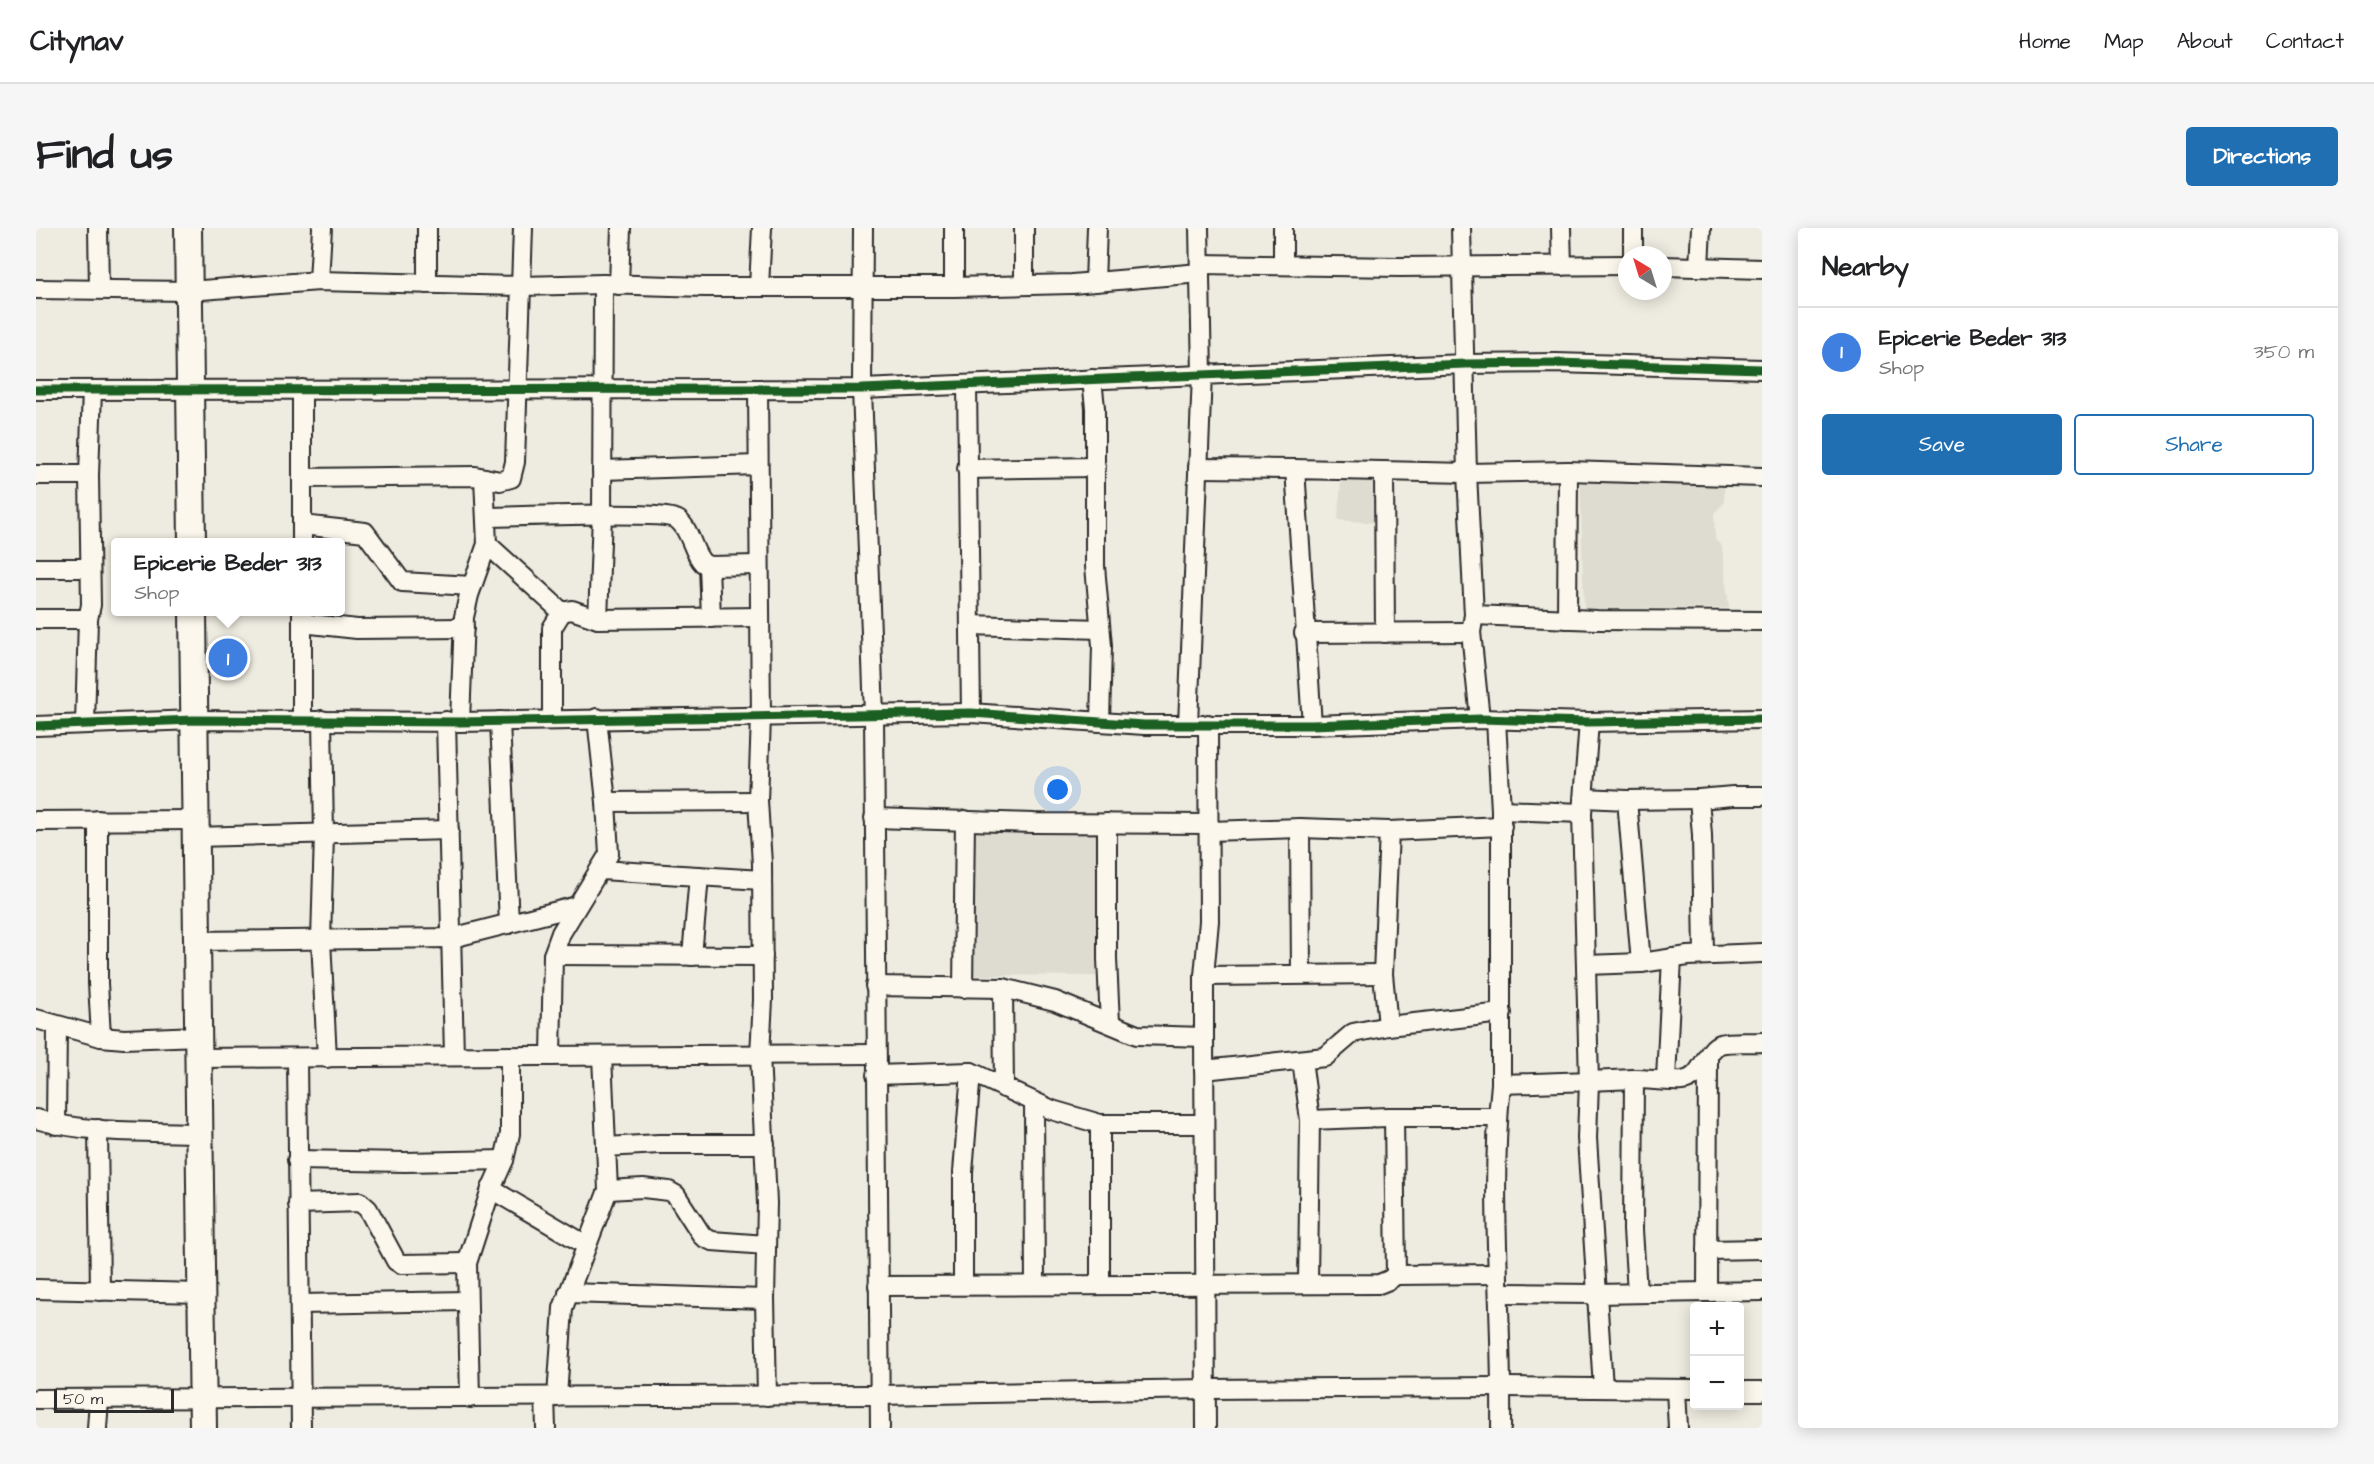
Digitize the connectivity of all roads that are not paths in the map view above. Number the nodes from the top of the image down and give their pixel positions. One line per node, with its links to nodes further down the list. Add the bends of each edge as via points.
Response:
1 (98, 228): 37 (street)
2 (188, 228): 38 (street)
3 (322, 228): 27 (street)
4 (427, 228): 29 (street)
5 (523, 228): 32 (street)
6 (621, 228): 30 (street)
7 (762, 228): 33 (street)
8 (862, 228): 34 (street)
9 (954, 228): 35 (street)
10 (1024, 228): 31 (street)
11 (1097, 228): 28 (street)
12 (1199, 228): 25 (street)
13 (1283, 228): 19 (street)
14 (1461, 228): 21 (street)
15 (1561, 228): 22 (street)
16 (1633, 228): 18 (street)
17 (1701, 228): 24 (street)
18 (1633, 246)
19 (1283, 264): 21 (street); 25 (street)
20 (1618, 265): 22 (street)
21 (1462, 266): 22 (street); 39 (street)
22 (1562, 266)
23 (1672, 266): 24 (street)
24 (1699, 267): 26 (street)
25 (1200, 268): 28 (street); 41 (street)
26 (1762, 269)
27 (319, 281): 29 (street); 38 (street)
28 (1095, 282): 31 (street)
29 (427, 284): 32 (street)
30 (611, 285): 32 (street); 33 (street); 45 (street)
31 (1024, 285): 35 (street)
32 (521, 286): 44 (street)
33 (759, 287): 34 (street)
34 (862, 287): 35 (street); 49 (street)
35 (954, 287)
36 (36, 289): 37 (street)
37 (99, 289): 38 (street)
38 (189, 291): 46 (street)
39 (1465, 364): 40 (street); 41 (street); 60 (street)
40 (1762, 369)
41 (1202, 374): 42 (street); 54 (street)
42 (1092, 379): 43 (street); 53 (street)
43 (967, 385): 49 (street); 55 (street)
44 (517, 388): 45 (street); 47 (street); 65 (street, via 513,476 500,481)
45 (602, 388): 48 (street); 57 (street)
46 (190, 389): 47 (street); 51 (street); 69 (street)
47 (302, 389): 64 (street)
48 (758, 389): 49 (street); 52 (street)
49 (862, 389): 93 (street)
50 (36, 390): 51 (street)
51 (92, 390): 62 (street)
52 (758, 465): 57 (street); 71 (street)
53 (1096, 467): 55 (street); 89 (street, via 1095,566)
54 (1198, 468): 56 (street); 108 (street)
55 (967, 469): 87 (street)
56 (1295, 469): 58 (street); 90 (street)
57 (602, 470): 66 (street)
58 (1384, 471): 60 (street); 91 (street)
59 (1568, 471): 60 (street); 63 (street); 83 (street)
60 (1467, 473): 86 (street)
61 (36, 475): 62 (street)
62 (89, 475): 74 (street)
63 (1762, 477)
64 (302, 478): 65 (street); 68 (street)
65 (484, 478): 67 (street)
66 (602, 515): 67 (street); 72 (street, via 673,517 683,526 699,560); 82 (street)
67 (486, 517): 70 (street)
68 (302, 534): 75 (street, via 365,532 402,582)
69 (192, 538)
70 (487, 544): 75 (street); 76 (street)
71 (758, 565): 72 (street); 79 (street)
72 (709, 566): 80 (street)
73 (36, 568): 74 (street)
74 (90, 568): 81 (street)
75 (472, 586): 88 (street)
76 (562, 612): 82 (street, via 572,609); 96 (street, via 552,628)
77 (193, 616): 99 (street)
78 (302, 617): 88 (street, via 357,629); 100 (street)
79 (760, 617): 80 (street); 94 (street)
80 (711, 618): 82 (street)
81 (88, 619): 84 (street); 106 (street)
82 (598, 619)
83 (1567, 619): 85 (street); 86 (street)
84 (36, 620)
85 (1762, 621)
86 (1473, 623): 91 (street); 97 (street)
87 (969, 625): 89 (street); 92 (street)
88 (464, 628): 102 (street)
89 (1100, 629): 104 (street)
90 (1304, 633): 91 (street); 109 (street)
91 (1385, 633)
92 (971, 713): 93 (street); 104 (street)
93 (873, 715): 94 (street); 117 (street)
94 (761, 717): 95 (street); 114 (street)
95 (597, 718): 96 (street); 115 (street)
96 (552, 719): 103 (street)
97 (1488, 719): 105 (street); 109 (street); 118 (street)
98 (1762, 719): 105 (street)
99 (194, 720): 100 (street); 106 (street); 125 (street)
100 (302, 720): 101 (street)
101 (322, 720): 102 (street); 128 (street)
102 (453, 721): 103 (street); 126 (street)
103 (500, 721): 133 (street)
104 (1100, 722): 108 (street)
105 (1589, 722): 116 (street)
106 (85, 724): 110 (street)
107 (1208, 724): 108 (street); 109 (street); 123 (street)
108 (1188, 725)
109 (1312, 725)
110 (36, 726)
111 (1762, 796): 112 (street)
112 (1699, 799): 113 (street); 139 (street)
113 (1627, 800): 116 (street); 143 (street)
114 (758, 801): 115 (street); 131 (street)
115 (606, 802): 129 (street, via 609,854)
116 (1583, 806): 118 (street); 144 (street)
117 (874, 818): 120 (street); 148 (street)
118 (1502, 818): 127 (street); 151 (street)
119 (98, 820): 121 (street); 125 (street); 156 (street)
120 (965, 820): 122 (street); 149 (street)
121 (36, 821)
122 (1107, 824): 123 (street); 153 (street)
123 (1209, 828): 124 (street); 147 (street, via 1209,921)
124 (1300, 828): 127 (street); 145 (street)
125 (195, 829): 128 (street); 136 (street)
126 (449, 830): 128 (street); 134 (street)
127 (1389, 831): 146 (street)
128 (324, 834): 135 (street)
129 (601, 870): 130 (street); 132 (street)
130 (699, 876): 131 (street); 140 (street)
131 (762, 880): 141 (street)
132 (576, 906): 133 (street); 138 (street)
133 (509, 924): 134 (street)
134 (452, 938): 135 (street); 162 (street)
135 (321, 940): 136 (street); 167 (street)
136 (196, 941): 159 (street)
137 (1762, 953): 139 (street)
138 (553, 955): 140 (street); 164 (street)
139 (1704, 955): 142 (street)
140 (692, 956): 141 (street)
141 (763, 956): 160 (street)
142 (1672, 958): 143 (street); 174 (street)
143 (1641, 963): 144 (street)
144 (1586, 965): 175 (street)
145 (1301, 974): 146 (street); 147 (street)
146 (1383, 974): 155 (street)
147 (1204, 976): 157 (street)
148 (875, 986): 149 (street); 161 (street)
149 (963, 988): 150 (street)
150 (1003, 988): 153 (street, via 1055,1001); 177 (street)
151 (1502, 1013): 155 (street); 176 (street)
152 (36, 1020): 154 (street)
153 (1110, 1023): 157 (street, via 1137,1035)
154 (57, 1026): 156 (street); 185 (street)
155 (1388, 1026): 169 (street, via 1353,1033 1325,1057)
156 (101, 1037): 159 (street)
157 (1204, 1037): 170 (street)
158 (1762, 1042): 168 (street, via 1720,1044 1712,1049)
159 (198, 1047): 166 (street); 187 (street)
160 (760, 1054): 161 (street); 165 (street); 188 (street)
161 (876, 1054): 172 (street)
162 (454, 1056): 163 (street); 167 (street)
163 (510, 1056): 164 (street); 191 (street, via 510,1134)
164 (551, 1056): 165 (street)
165 (602, 1056): 189 (street)
166 (297, 1058): 167 (street); 190 (street)
167 (327, 1058)
168 (1708, 1059): 174 (street, via 1690,1078); 198 (street)
169 (1302, 1060): 170 (street); 182 (street)
170 (1204, 1070): 184 (street)
171 (971, 1072): 172 (street); 177 (street); 205 (street, via 963,1172)
172 (876, 1075): 207 (street)
173 (1634, 1079): 174 (street); 175 (street); 211 (street)
174 (1666, 1079)
175 (1589, 1082): 176 (street); 216 (street, via 1587,1138)
176 (1501, 1084): 180 (street)
177 (1004, 1088): 178 (street)
178 (1034, 1103): 183 (street); 206 (street)
179 (1394, 1117): 180 (street); 182 (street); 201 (street)
180 (1498, 1117): 200 (street)
181 (36, 1119): 185 (street)
182 (1310, 1120): 203 (street)
183 (1100, 1124): 184 (street); 204 (street)
184 (1204, 1124): 202 (street)
185 (56, 1125): 186 (street)
186 (98, 1129): 187 (street); 209 (street)
187 (199, 1132): 213 (street)
188 (765, 1144): 189 (street); 196 (street)
189 (606, 1147): 193 (street)
190 (297, 1160): 191 (street); 194 (street)
191 (504, 1160): 192 (street)
192 (491, 1189): 195 (street); 199 (street)
193 (608, 1190): 195 (street); 196 (street, via 669,1191 704,1237)
194 (298, 1204): 199 (street, via 360,1202 368,1209 392,1257 401,1264); 219 (street)
195 (586, 1245): 214 (street)
196 (766, 1245): 217 (street)
197 (1762, 1249): 198 (street)
198 (1707, 1250): 212 (street)
199 (467, 1263): 218 (street)
200 (1497, 1274): 201 (street); 215 (street)
201 (1396, 1275): 203 (street, via 1379,1284)
202 (1205, 1283): 203 (street); 204 (street); 222 (street)
203 (1308, 1283)
204 (1100, 1284): 206 (street)
205 (963, 1285): 206 (street); 207 (street)
206 (1035, 1285)
207 (878, 1286): 226 (street)
208 (36, 1289): 209 (street)
209 (100, 1291): 213 (street)
210 (1762, 1291): 212 (street)
211 (1637, 1292): 212 (street); 216 (street)
212 (1707, 1292)
213 (200, 1293): 233 (street)
214 (568, 1293): 217 (street); 228 (street)
215 (1499, 1293): 216 (street); 220 (street)
216 (1595, 1294): 221 (street)
217 (765, 1299): 227 (street)
218 (467, 1301): 219 (street); 229 (street)
219 (300, 1304): 231 (street)
220 (1502, 1387): 221 (street); 222 (street); 240 (street)
221 (1603, 1388): 223 (street)
222 (1206, 1389): 226 (street); 239 (street)
223 (1685, 1389): 241 (street)
224 (1744, 1391): 225 (street)
225 (1762, 1392)
226 (879, 1395): 227 (street); 238 (street)
227 (766, 1396): 228 (street)
228 (551, 1397): 229 (street); 237 (street)
229 (470, 1398): 231 (street)
230 (36, 1399): 232 (street)
231 (302, 1399): 233 (street); 236 (street)
232 (99, 1400): 233 (street); 234 (street)
233 (203, 1400): 235 (street)
234 (97, 1428)
235 (203, 1428)
236 (302, 1428)
237 (546, 1428)
238 (880, 1428)
239 (1206, 1428)
240 (1501, 1428)
241 (1678, 1428)

